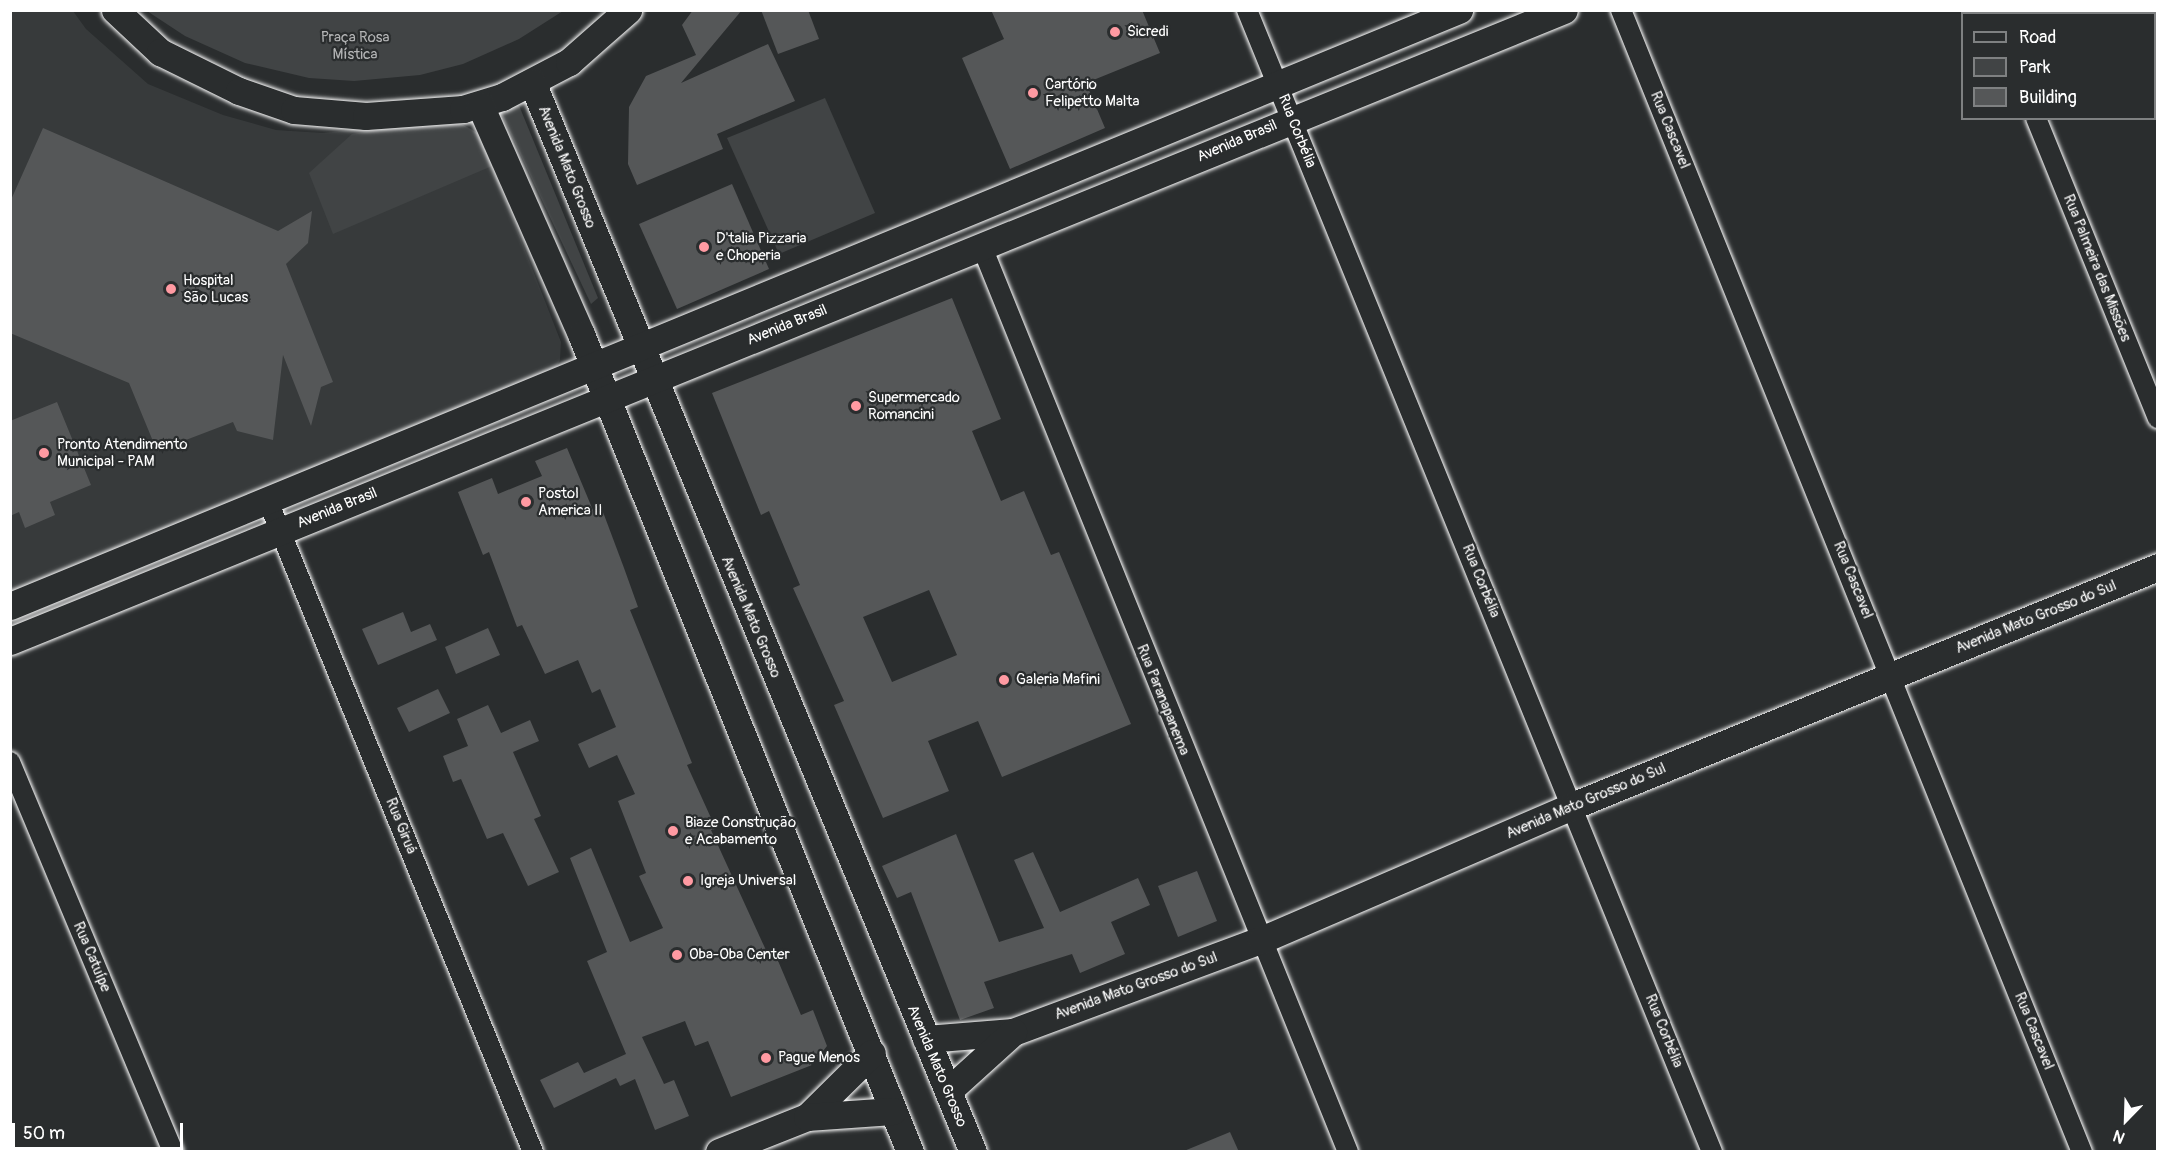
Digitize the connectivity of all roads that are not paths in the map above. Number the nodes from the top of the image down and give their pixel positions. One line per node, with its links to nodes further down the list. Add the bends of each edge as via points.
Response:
1 (115, 10): 9 (main road, via 160,52 240,91 294,110 366,116)
2 (628, 10): 7 (main road, via 569,62)
3 (1247, 10): 8 (street, Rua Corbélia)
4 (1459, 10): 8 (main road)
5 (1564, 10): 10 (main road, Avenida Brasil)
6 (1621, 10): 23 (street, Rua Cascavel)
7 (532, 82): 9 (main road); 13 (main road, Avenida Mato Grosso)
8 (1278, 85): 10 (street, Rua Corbélia); 13 (main road)
9 (480, 105): 14 (main road)
10 (1293, 118): 12 (main road, Avenida Brasil); 25 (street, Rua Corbélia)
11 (2037, 120): 17 (street, Rua Palmeira das Missões)
12 (982, 247): 15 (main road, Avenida Brasil); 26 (street, Rua Paranapanema)
13 (639, 348): 14 (main road); 15 (main road, Avenida Mato Grosso)
14 (594, 366): 16 (main road); 18 (main road)
15 (652, 378): 16 (main road, Avenida Brasil); 28 (main road, Avenida Mato Grosso)
16 (606, 397): 19 (main road, Avenida Brasil); 29 (main road)
17 (2157, 418)
18 (268, 501): 19 (street, Rua Giruá); 21 (main road)
19 (280, 531): 22 (main road, Avenida Brasil); 34 (street, Rua Giruá)
20 (2157, 567): 23 (main road, Avenida Mato Grosso do Sul)
21 (10, 606)
22 (10, 641)
23 (1892, 676): 25 (main road, Avenida Mato Grosso do Sul); 40 (street, Rua Cascavel)
24 (10, 762): 33 (street, Rua Catuípe)
25 (1572, 806): 26 (main road, Avenida Mato Grosso do Sul); 39 (street, Rua Corbélia)
26 (1261, 940): 27 (main road, Avenida Mato Grosso do Sul); 38 (street, Rua Paranapanema)
27 (1013, 1032): 28 (main road); 30 (main road)
28 (926, 1039): 30 (main road, Avenida Mato Grosso)
29 (873, 1053): 31 (main road); 32 (main road)
30 (948, 1091): 37 (main road, Avenida Mato Grosso)
31 (893, 1111): 32 (main road); 36 (main road)
32 (807, 1117): 35 (main road)
33 (173, 1152)
34 (533, 1152)
35 (718, 1152)
36 (910, 1152)
37 (972, 1152)
38 (1348, 1152)
39 (1713, 1152)
40 (2082, 1152)

